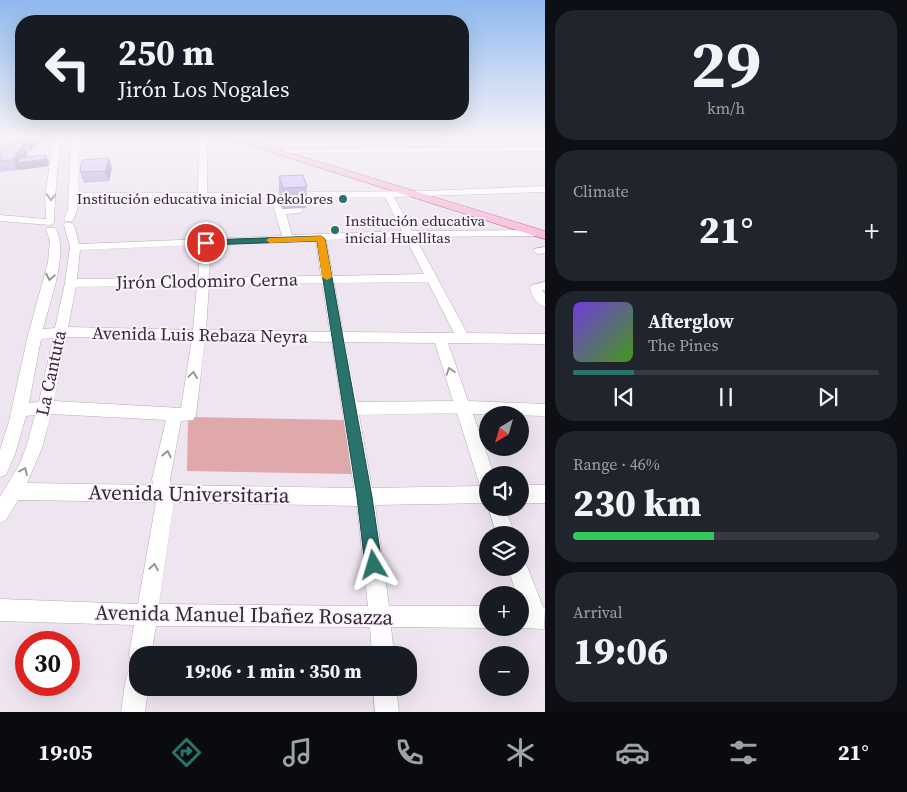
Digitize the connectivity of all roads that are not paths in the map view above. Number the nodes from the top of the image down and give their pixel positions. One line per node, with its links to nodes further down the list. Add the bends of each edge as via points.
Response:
1 (53, 170): 18 (street, La Cantuta, one-way to 18)
2 (73, 170): 12 (street, La Cantuta)
3 (202, 170): 8 (street)
4 (333, 170): 10 (main road)
5 (349, 170): 11 (main road)
6 (544, 189): 11 (street)
7 (388, 193): 9 (street); 10 (street); 20 (street)
8 (202, 194): 9 (street); 12 (street)
9 (275, 194): 14 (street)
10 (408, 194): 11 (street); 19 (main road)
11 (426, 194): 19 (main road)
12 (72, 196): 16 (street, La Cantuta, via 73,210)
13 (299, 210): 14 (street)
14 (280, 212): 22 (street)
15 (0, 218): 18 (street)
16 (69, 222): 18 (street, via 62,218); 24 (street, La Cantuta)
17 (0, 224): 18 (street)
18 (50, 225): 32 (street, La Cantuta, one-way to 32, via 55,240 54,251)
19 (540, 229): 20 (street)
20 (407, 234): 21 (street); 25 (street)
21 (321, 239): 22 (street); 26 (street)
22 (288, 240): 23 (street)
23 (206, 243): 24 (street); 27 (street)
24 (75, 247): 28 (street, La Cantuta)
25 (432, 278): 26 (street, Jirón Clodomiro Cerna); 36 (street)
26 (327, 280): 27 (street, Jirón Clodomiro Cerna); 34 (street)
27 (202, 281): 28 (street, Jirón Clodomiro Cerna); 33 (street)
28 (71, 283): 31 (street, La Cantuta)
29 (544, 286): 30 (street, via 536,288)
30 (544, 303)
31 (60, 332): 32 (street, Avenida Luis Rebaza Neyra); 33 (street, Avenida Luis Rebaza Neyra); 38 (street, La Cantuta)
32 (35, 335): 42 (street, La Cantuta)
33 (199, 335): 34 (street, Avenida Luis Rebaza Neyra); 43 (street, one-way to 33)
34 (338, 338): 35 (street, Avenida Luis Rebaza Neyra); 40 (street)
35 (440, 338): 36 (street, Avenida Luis Rebaza Neyra); 39 (street, one-way to 35)
36 (463, 338): 37 (street, Avenida Luis Rebaza Neyra)
37 (544, 339)
38 (45, 406): 42 (street); 43 (street); 46 (street, La Cantuta, one-way to 38, via 34,448)
39 (461, 406): 40 (street); 41 (street); 44 (street)
40 (350, 409): 51 (street)
41 (544, 410)
42 (18, 411): 45 (street, La Cantuta, via 10,446)
43 (181, 414): 47 (street, one-way to 43, via 161,479)
44 (482, 466)
45 (0, 469)
46 (14, 491): 47 (street, Avenida Universitaria); 52 (street, La Cantuta)
47 (164, 494): 51 (street, Avenida Universitaria); 55 (street, one-way to 47)
48 (479, 494): 51 (street, Avenida Universitaria)
49 (529, 494): 50 (street)
50 (544, 494)
51 (365, 497): 56 (street)
52 (0, 514)
53 (521, 576): 58 (street)
54 (0, 610): 55 (street, Avenida Manuel Ibañez Rosazza)
55 (146, 615): 56 (street, Avenida Manuel Ibañez Rosazza); 59 (street)
56 (380, 617): 57 (street, Avenida Manuel Ibañez Rosazza); 60 (street)
57 (479, 617)
58 (534, 618)
59 (141, 646)
60 (382, 646)
61 (135, 696): 63 (street)
62 (386, 696): 64 (street)
63 (133, 712)
64 (387, 712)

